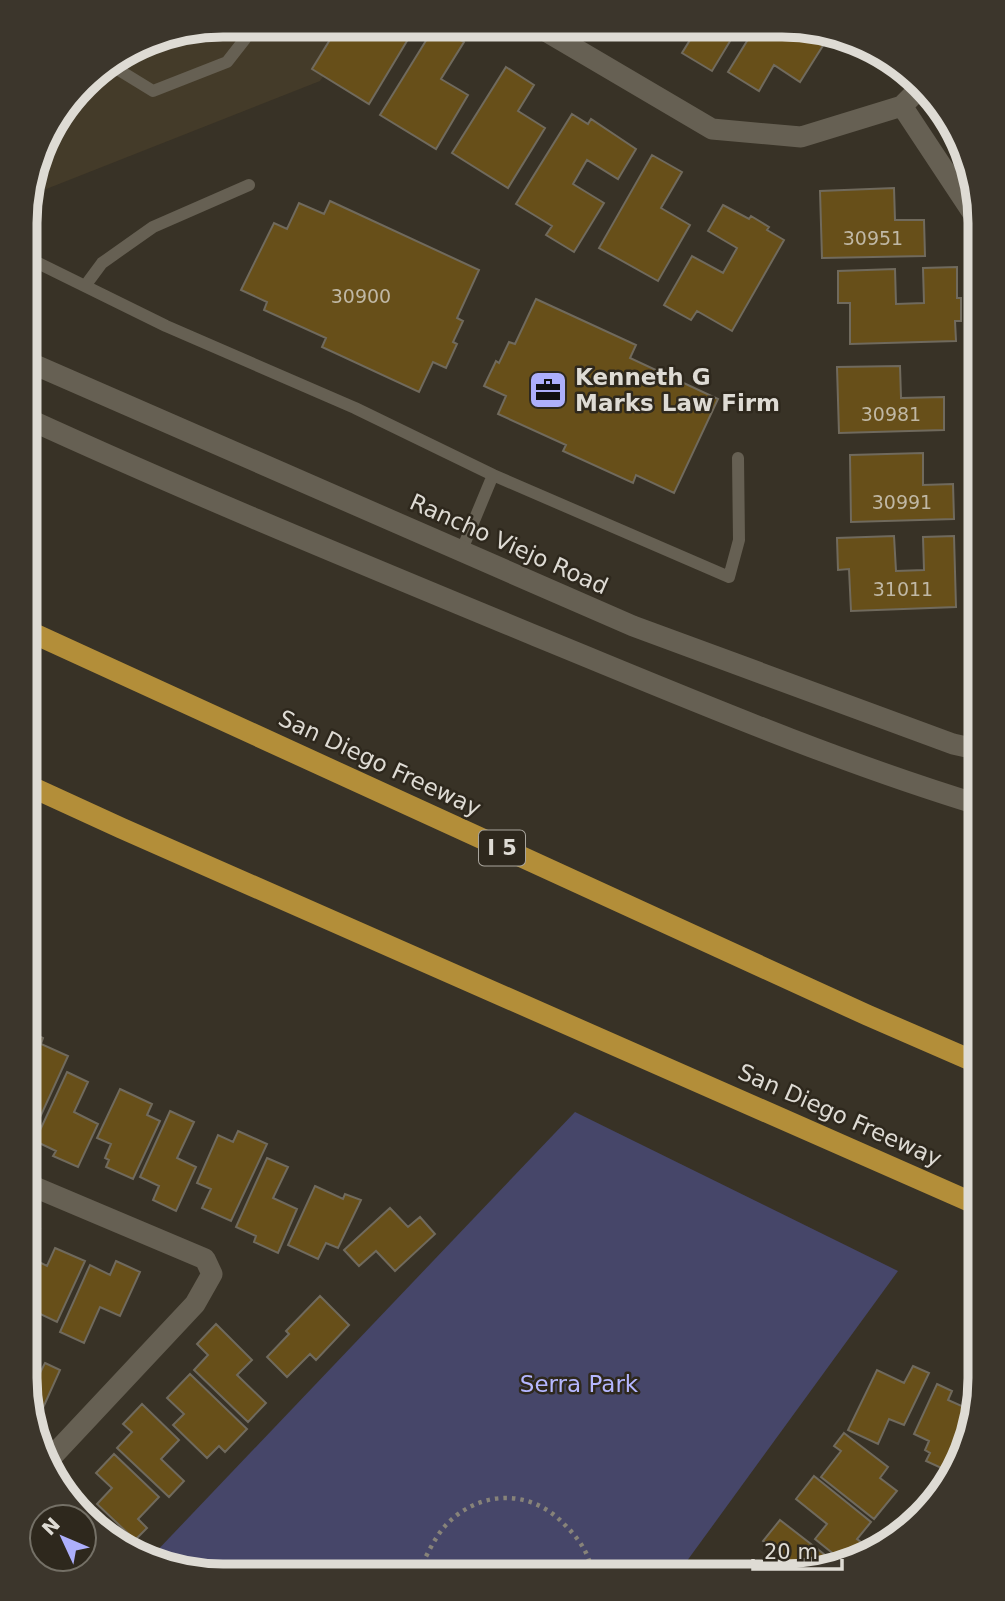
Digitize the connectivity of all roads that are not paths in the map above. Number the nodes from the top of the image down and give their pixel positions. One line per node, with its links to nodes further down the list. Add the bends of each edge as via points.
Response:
1 (242, 37): 3 (lane, via 228,62 153,91)
2 (556, 37): 5 (main road, via 712,129 801,137)
3 (118, 70)
4 (915, 93): 5 (main road)
5 (902, 106): 7 (main road)
6 (249, 185): 9 (lane, via 153,227 102,263)
7 (967, 203)
8 (37, 262): 9 (lane)
9 (85, 286): 13 (lane)
10 (37, 366): 14 (main road, Rancho Viejo Road)
11 (37, 423): 18 (main road, via 185,490 707,706)
12 (738, 458): 13 (lane, via 739,540 729,576)
13 (493, 475): 14 (lane)
14 (461, 552): 16 (main road, Rancho Viejo Road, via 633,626)
15 (37, 635): 19 (highway, San Diego Freeway / I 5)
16 (968, 747)
17 (37, 789): 21 (highway, San Diego Freeway)
18 (968, 801)
19 (968, 1059)
20 (37, 1189): 22 (main road, via 205,1259 212,1275 195,1304)
21 (968, 1201)
22 (54, 1455)

